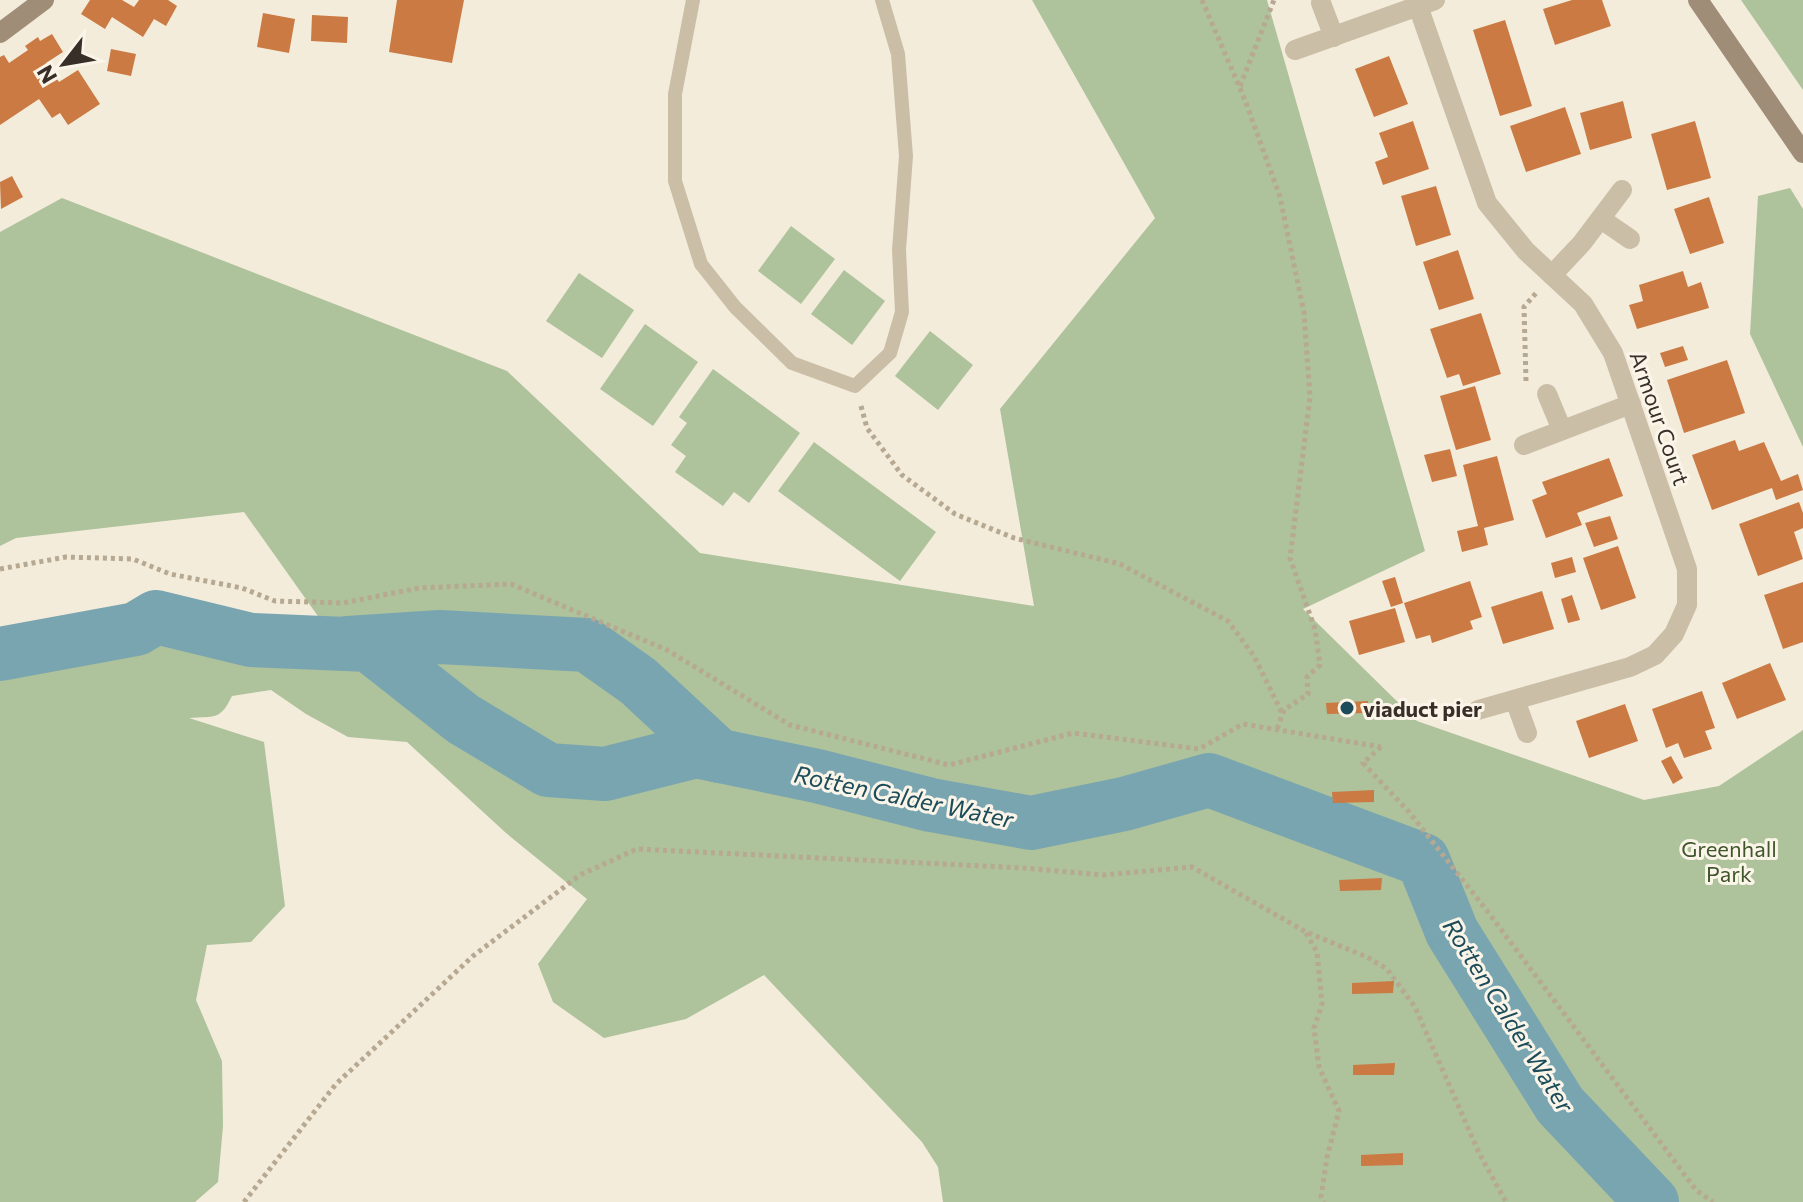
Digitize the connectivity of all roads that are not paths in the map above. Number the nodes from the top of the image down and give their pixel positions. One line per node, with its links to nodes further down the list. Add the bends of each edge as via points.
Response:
1 (44, 0): 7 (main road)
2 (693, 0): 3 (lane, via 675,94 675,181 701,264 735,307 792,363 855,386 890,353 902,312 899,250 906,156 898,54)
3 (882, 0)
4 (1698, 0): 10 (main road)
5 (1321, 3): 8 (street)
6 (1426, 3): 8 (street); 14 (street, Armour Court, via 1487,203)
7 (0, 33)
8 (1334, 37): 9 (street)
9 (1295, 50)
10 (1803, 153)
11 (1622, 190): 12 (street)
12 (1601, 219): 13 (street); 14 (street)
13 (1630, 239)
14 (1552, 275): 16 (street, Armour Court, via 1583,304 1613,353)
15 (1547, 394): 17 (street)
16 (1631, 404): 17 (street); 19 (street, Armour Court, via 1687,569 1687,605 1674,634 1655,655)
17 (1562, 430): 18 (street)
18 (1524, 445)
19 (1515, 700): 20 (street, Armour Court); 21 (street)
20 (1478, 710)
21 (1527, 733)

